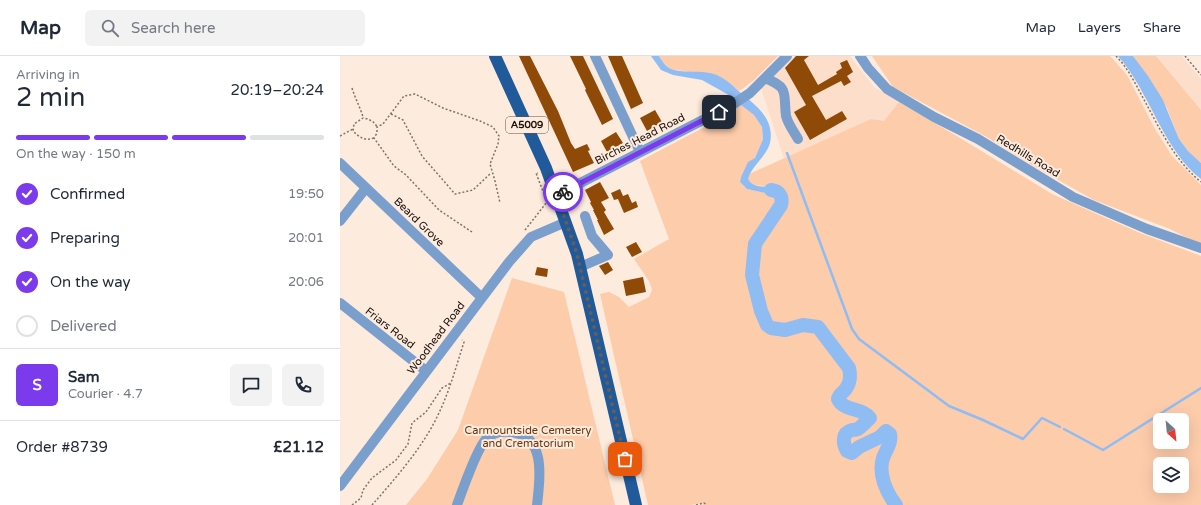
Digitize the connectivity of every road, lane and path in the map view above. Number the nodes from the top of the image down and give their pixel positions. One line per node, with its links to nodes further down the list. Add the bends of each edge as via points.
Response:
1 (496, 56): 19 (main road, A5009)
2 (594, 56): 17 (street)
3 (787, 56): 8 (street, Birches Head Road)
4 (860, 56): 30 (street, Redhills Road, via 887,89 978,139 1073,197 1147,229)
5 (1116, 56): 21 (path, via 1128,71 1182,164)
6 (1185, 56): 7 (path)
7 (1201, 75)
8 (765, 78): 16 (street, via 784,90 786,116); 17 (street, Birches Head Road, via 732,106)
9 (352, 88): 11 (path)
10 (391, 114): 12 (path); 20 (path, via 403,120 422,156 456,194 473,190); 20 (path, via 404,96 415,94 493,127 499,136 490,164)
11 (363, 118): 12 (path, via 370,119); 13 (path, via 354,124)
12 (377, 127): 15 (path)
13 (354, 129): 14 (path); 15 (path, via 360,138)
14 (340, 136)
15 (374, 138): 28 (path, via 394,166 439,210)
16 (798, 139)
17 (640, 152): 23 (street, Birches Head Road)
18 (340, 163): 22 (street, Beard Grove)
19 (546, 168): 23 (main road, A5009); 29 (path, via 536,173 547,202)
20 (492, 172): 24 (path)
21 (1201, 182)
22 (366, 188): 26 (street); 32 (street, Beard Grove)
23 (557, 195): 27 (main road, A5009)
24 (500, 203)
25 (584, 216): 31 (street, via 592,236 608,255)
26 (340, 221)
27 (566, 222): 31 (main road, A5009); 32 (street, Woodhead Road, via 531,237)
28 (472, 232)
29 (523, 232)
30 (1201, 248)
31 (580, 267): 42 (main road, A5009)
32 (481, 298): 34 (street, Woodhead Road)
33 (342, 308): 35 (street, Friars Road)
34 (455, 332): 35 (street, Woodhead Road); 36 (path, via 464,342)
35 (426, 371): 37 (street, Woodhead Road)
36 (451, 383): 38 (path, via 442,388 426,412 412,423 408,444 396,460 372,478 363,490 361,498); 39 (path, via 437,417 416,450 395,480)
37 (340, 486)
38 (352, 505)
39 (372, 505)
40 (457, 505): 41 (street, via 483,442 502,431 526,436 537,452 540,465)
41 (537, 505)
42 (636, 505)
43 (696, 505): 44 (path)
44 (707, 505)

